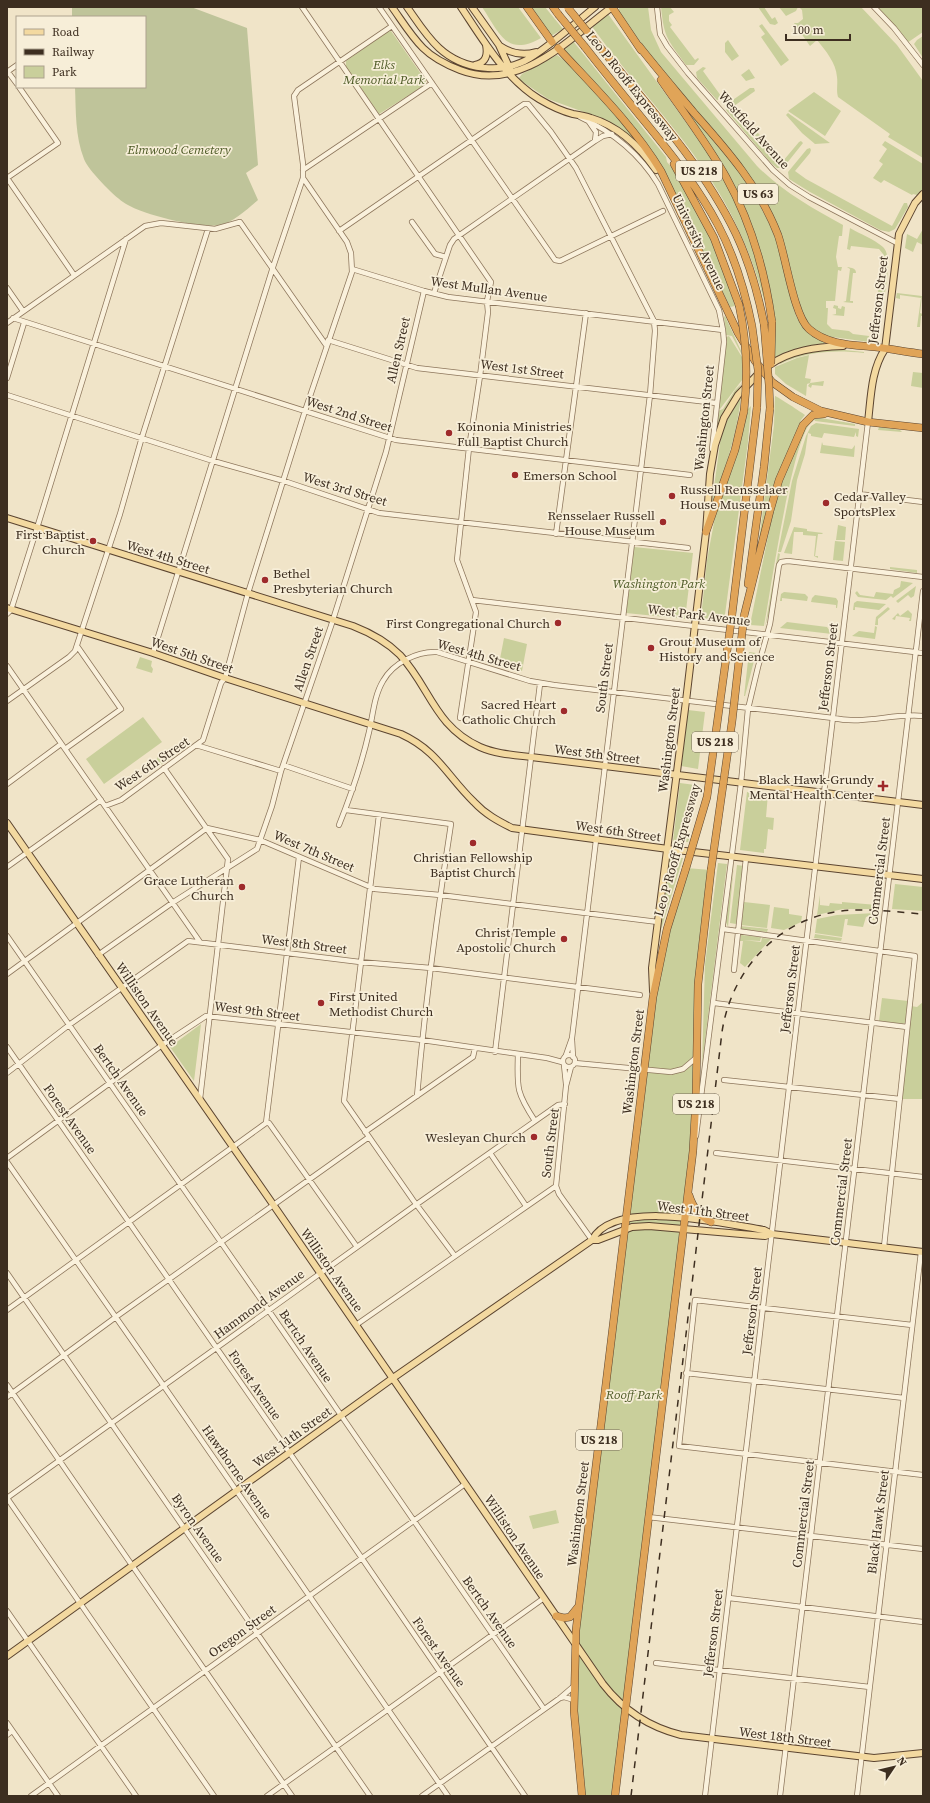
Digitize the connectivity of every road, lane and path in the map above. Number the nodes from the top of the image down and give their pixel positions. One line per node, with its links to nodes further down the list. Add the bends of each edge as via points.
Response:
1 (302, 7): 21 (street)
2 (379, 7): 14 (street)
3 (392, 7): 27 (main road, via 414,39 440,60 474,75)
4 (407, 7): 22 (main road, via 439,48 453,58)
5 (461, 7): 16 (main road, University Avenue)
6 (472, 7): 17 (main road, University Avenue)
7 (527, 7): 15 (highway)
8 (553, 7): 37 (highway, Leo P Rooff Expressway / US 218, bridge)
9 (568, 7): 79 (highway, Leo P Rooff Expressway / US 218, bridge, via 689,157 719,202 744,253 756,289 764,324)
10 (595, 7): 15 (main road)
11 (612, 7): 18 (highway, US 63); 19 (main road)
12 (657, 7): 53 (street, Westfield Avenue, via 660,34 667,46 773,170 804,194)
13 (874, 7): 23 (street)
14 (392, 26): 21 (street); 29 (street)
15 (552, 42): 19 (main road); 20 (main road)
16 (486, 43): 22 (main road, via 485,59); 25 (main road, University Avenue)
17 (499, 45): 20 (main road, via 517,54); 25 (main road, University Avenue)
18 (639, 46): 71 (highway, US 63, via 732,157 756,190 778,235 802,320 821,336); 79 (highway, bridge, via 716,161 740,205 762,267 772,322)
19 (558, 48): 27 (main road, via 534,65); 45 (highway, via 643,144 661,171)
20 (540, 51): 25 (main road, via 524,61)
21 (340, 62): 32 (street); 39 (street, via 298,90 294,96)
22 (470, 65): 25 (main road, via 487,68)
23 (923, 65)
24 (16, 66): 26 (street)
25 (506, 67): 27 (main road, University Avenue)
26 (8, 72): 28 (street)
27 (509, 74): 31 (main road, University Avenue, via 538,98)
28 (16, 83)
29 (432, 83): 32 (street); 35 (street)
30 (20, 88): 41 (street, via 58,143)
31 (572, 114): 33 (street, University Avenue); 45 (main road, via 598,120 631,141 653,164)
32 (379, 119): 39 (street); 40 (street)
33 (588, 121): 34 (street, University Avenue); 36 (street, via 596,132)
34 (612, 134): 36 (street); 68 (street, University Avenue, via 635,153 658,184 715,301)
35 (472, 140): 38 (street, via 524,104 528,104); 40 (street); 44 (street)
36 (595, 141): 38 (street)
37 (664, 145): 105 (highway, bridge, via 714,238 739,305 745,336 747,366 744,411 735,450); 205 (highway, Leo P Rooff Expressway / US 218, bridge, via 690,178 718,225 740,276 752,326 758,370 757,407 707,797 665,936)
38 (570, 158): 44 (street); 51 (street)
39 (303, 170): 42 (street)
40 (419, 177): 49 (street); 50 (street)
41 (7, 178): 57 (street)
42 (303, 178): 49 (street); 55 (street)
43 (923, 194): 53 (main road, Jefferson Street, via 902,226)
44 (512, 198): 50 (street); 51 (street, via 555,260 560,261)
45 (676, 202): 76 (highway, via 738,333)
46 (663, 211): 51 (street)
47 (412, 222): 54 (street, via 435,254)
48 (208, 229): 52 (street, via 154,223 141,228); 55 (street, via 238,222 243,224); 75 (street)
49 (339, 231): 56 (street, via 349,248)
50 (458, 235): 54 (street, via 451,242); 61 (street, via 491,282)
51 (610, 236): 66 (street)
52 (126, 239): 57 (street); 70 (street)
53 (897, 243): 72 (main road, Jefferson Street)
54 (446, 257): 60 (street)
55 (273, 267): 69 (street); 81 (street)
56 (352, 269): 59 (street, West Mullan Avenue); 69 (street)
57 (74, 275): 62 (street)
58 (7, 288): 62 (street)
59 (424, 291): 60 (street, West Mullan Avenue); 74 (street, Allen Street)
60 (434, 293): 61 (street, West Mullan Avenue)
61 (487, 301): 63 (street, West Mullan Avenue); 77 (street, via 488,312)
62 (23, 311): 64 (street)
63 (586, 313): 66 (street, West Mullan Avenue); 80 (street)
64 (13, 318): 65 (street); 67 (street, West 2nd Street)
65 (7, 322)
66 (654, 322): 68 (street, West Mullan Avenue); 83 (street, South Street, via 656,331)
67 (24, 323): 70 (street, West 2nd Street); 78 (street)
68 (723, 330): 84 (street, Washington Street, via 723,353)
69 (327, 342): 74 (street, West 1st Street); 85 (street)
70 (94, 344): 75 (street, West 2nd Street); 87 (street)
71 (851, 345): 72 (highway, US 63); 76 (main road, via 803,350)
72 (885, 349): 73 (highway, US 63); 88 (main road, Jefferson Street, via 875,371)
73 (923, 354)
74 (406, 365): 77 (street, West 1st Street); 91 (street, Allen Street)
75 (165, 367): 81 (street, West 2nd Street); 90 (street)
76 (762, 370): 86 (highway, via 772,382 793,397); 96 (main road, via 738,395 724,418)
77 (480, 376): 80 (street, West 1st Street); 92 (street)
78 (7, 378)
79 (769, 385): 117 (highway, Leo P Rooff Expressway / US 218, bridge, via 770,408 764,468)
80 (577, 388): 83 (street, West 1st Street); 93 (street)
81 (235, 390): 85 (street, West 2nd Street); 94 (street)
82 (7, 395): 87 (street, West 3rd Street)
83 (650, 395): 84 (street, West 1st Street); 95 (street, South Street)
84 (716, 403): 96 (street, Washington Street)
85 (305, 410): 91 (street, West 2nd Street); 98 (street)
86 (830, 414): 88 (highway); 117 (highway, via 813,415 806,420 786,461 771,505)
87 (72, 416): 90 (street, West 3rd Street); 104 (street)
88 (868, 422): 89 (highway); 99 (street, Jefferson Street)
89 (923, 428)
90 (142, 437): 94 (street, West 3rd Street); 109 (street)
91 (389, 438): 92 (street, West 2nd Street); 101 (street, Allen Street)
92 (469, 448): 93 (street, West 2nd Street); 103 (street)
93 (566, 460): 95 (street, West 2nd Street); 106 (street)
94 (213, 461): 98 (street, West 3rd Street); 111 (street)
95 (641, 468): 97 (street, West 2nd Street); 107 (street, South Street)
96 (710, 474): 105 (main road, Washington Street)
97 (690, 475)
98 (284, 481): 101 (street, West 3rd Street); 114 (street)
99 (859, 494): 100 (street); 110 (street, Jefferson Street)
100 (923, 502)
101 (368, 509): 103 (street, West 3rd Street, via 379,513); 119 (street, Allen Street)
102 (7, 518): 104 (main road, West 4th Street)
103 (460, 522): 106 (street, West 3rd Street); 115 (street, via 457,560)
104 (38, 528): 109 (main road, West 4th Street); 116 (street)
105 (706, 532): 120 (main road, Washington Street)
106 (556, 534): 107 (street, West 3rd Street)
107 (632, 542): 108 (street, West 3rd Street); 118 (street, South Street)
108 (688, 548)
109 (108, 550): 111 (main road, West 4th Street); 121 (street)
110 (851, 568): 112 (street); 122 (street, via 781,562); 123 (street, Jefferson Street)
111 (178, 572): 114 (main road, West 4th Street); 125 (street)
112 (923, 577)
113 (923, 592): 126 (street, Commercial Street)
114 (248, 593): 119 (main road, West 4th Street); 131 (street)
115 (472, 600): 118 (street, West Park Avenue); 129 (street, via 476,612)
116 (8, 611): 121 (main road, West 5th Street)
117 (744, 616): 223 (highway, Leo P Rooff Expressway / US 218, bridge, via 700,960)
118 (623, 617): 120 (street, West Park Avenue); 134 (street, South Street)
119 (333, 620): 128 (main road, West 4th Street, via 371,633 390,646); 137 (street, Allen Street)
120 (695, 625): 122 (street, West Park Avenue); 136 (main road, Washington Street)
121 (81, 632): 124 (street); 125 (main road, West 5th Street)
122 (768, 634): 123 (street, West Park Avenue); 138 (street)
123 (842, 644): 126 (street, West Park Avenue); 142 (street, Jefferson Street)
124 (77, 646): 133 (street, via 69,657); 146 (street, via 121,709)
125 (153, 653): 131 (main road, West 5th Street)
126 (916, 653): 127 (street, West Park Avenue); 139 (street, Commercial Street)
127 (923, 654)
128 (405, 661): 129 (street, West 4th Street, via 417,654 431,652); 143 (street, via 390,672 383,682); 147 (main road, West 5th Street, via 436,709 457,732 472,743 489,750)
129 (467, 661): 132 (street, West 4th Street); 141 (street)
130 (7, 666): 133 (street)
131 (225, 678): 137 (main road, West 5th Street); 145 (street, via 221,683 203,740)
132 (540, 684): 134 (street, West 4th Street); 147 (street)
133 (24, 689): 135 (street); 144 (street)
134 (614, 693): 136 (street, West 4th Street); 149 (street, South Street)
135 (7, 701)
136 (686, 701): 138 (street, West 4th Street); 152 (main road, Washington Street)
137 (304, 703): 143 (main road, West 5th Street); 148 (street, Allen Street)
138 (748, 709): 142 (street, West 4th Street); 153 (street)
139 (908, 714): 140 (street, West 4th Street); 142 (street, West 4th Street, via 858,721); 158 (street, Commercial Street)
140 (923, 716)
141 (460, 718)
142 (833, 718): 156 (street, Jefferson Street)
143 (370, 724): 155 (street); 166 (main road, West 6th Street, via 417,742 439,760 481,808 504,824)
144 (61, 744): 146 (street); 154 (street)
145 (196, 745): 150 (street, West 6th Street); 151 (street, West 6th Street)
146 (65, 749): 157 (street)
147 (531, 757): 149 (main road, West 5th Street); 166 (street)
148 (283, 765): 151 (street, Allen Street); 155 (street)
149 (605, 766): 152 (main road, West 5th Street); 167 (street, South Street)
150 (164, 768): 160 (street, West 6th Street, via 121,800); 165 (street)
151 (281, 771): 168 (street, Allen Street)
152 (676, 774): 153 (main road, West 5th Street); 169 (main road, Washington Street)
153 (741, 783): 156 (main road, West 5th Street); 171 (street)
154 (7, 784)
155 (353, 789): 161 (street)
156 (824, 792): 158 (main road, West 5th Street); 175 (street, Jefferson Street)
157 (100, 800): 160 (street); 170 (street)
158 (898, 802): 159 (main road, West 5th Street); 178 (street, Commercial Street)
159 (923, 805)
160 (105, 806): 176 (street)
161 (346, 810): 162 (street); 164 (street)
162 (378, 815): 180 (street); 181 (street, via 451,824)
163 (7, 823): 170 (main road, Williston Avenue)
164 (339, 826)
165 (207, 828): 168 (street, West 7th Street); 176 (street); 177 (street, via 228,859)
166 (522, 829): 167 (main road, West 6th Street); 183 (street)
167 (596, 839): 169 (main road, West 6th Street); 184 (street, South Street)
168 (260, 840): 172 (street, West 7th Street); 177 (street, Allen Street, via 257,849)
169 (668, 849): 171 (main road, West 6th Street); 185 (main road, Washington Street)
170 (28, 853): 174 (street); 186 (main road, Williston Avenue)
171 (731, 856): 173 (main road, West 6th Street); 187 (street)
172 (299, 857): 180 (street, West 7th Street); 194 (street)
173 (746, 858): 175 (main road, West 6th Street); 188 (street)
174 (7, 867)
175 (815, 867): 178 (main road, West 6th Street); 190 (street, Jefferson Street)
176 (149, 870): 182 (street); 186 (street)
177 (226, 870): 182 (street, Allen Street); 192 (street)
178 (889, 875): 179 (main road, West 6th Street); 193 (street, Commercial Street)
179 (923, 879)
180 (369, 886): 181 (street, West 7th Street, via 375,889); 197 (street)
181 (440, 895): 183 (street, West 7th Street); 198 (street)
182 (172, 903): 191 (street); 195 (street, Allen Street)
183 (513, 904): 184 (street, West 7th Street); 201 (street)
184 (587, 913): 185 (street, West 7th Street); 203 (street, South Street)
185 (658, 922): 205 (main road, Washington Street, via 652,968)
186 (76, 923): 195 (main road, Williston Avenue); 196 (street)
187 (723, 929): 188 (street); 206 (street)
188 (738, 931): 190 (street); 199 (street)
189 (7, 936): 196 (street, Bertch Avenue)
190 (806, 941): 193 (street); 207 (street, Jefferson Street)
191 (200, 942): 192 (street, West 8th Street); 202 (street, West 8th Street, via 188,941)
192 (218, 944): 194 (street, West 8th Street); 208 (street)
193 (880, 951): 209 (street, Commercial Street); 212 (street, via 915,956)
194 (288, 953): 197 (street, West 8th Street); 211 (street)
195 (98, 955): 202 (main road, Williston Avenue)
196 (24, 960): 200 (street); 210 (street, Bertch Avenue)
197 (360, 962): 198 (street, West 8th Street); 213 (street)
198 (431, 968): 201 (street, West 8th Street); 215 (street)
199 (734, 970)
200 (7, 974)
201 (504, 978): 203 (street, West 8th Street); 219 (street)
202 (121, 987): 210 (street, West 8th Street); 216 (main road, Williston Avenue)
203 (578, 987): 204 (street, West 8th Street); 214 (street, South Street)
204 (640, 995)
205 (653, 996): 228 (highway, Washington Street / US 218)
206 (714, 1003): 207 (street); 245 (street, via 699,1125)
207 (798, 1013): 209 (street); 233 (street, Jefferson Street)
208 (209, 1016): 211 (street, West 9th Street); 216 (street, West 9th Street); 236 (street)
209 (872, 1023): 212 (street); 234 (street, Commercial Street)
210 (69, 1025): 225 (street, West 8th Street); 231 (street, Bertch Avenue)
211 (280, 1025): 213 (street, West 9th Street); 241 (street)
212 (907, 1027): 237 (street)
213 (352, 1033): 215 (street, West 9th Street); 242 (street, via 344,1100)
214 (572, 1038): 221 (street, South Street); 222 (street, South Street)
215 (422, 1040): 218 (street, West 9th Street); 235 (street)
216 (162, 1045): 231 (street, West 9th Street); 236 (main road, Williston Avenue)
217 (7, 1047): 225 (street, Forest Avenue)
218 (475, 1048): 219 (street, West 9th Street); 235 (street, via 470,1059)
219 (495, 1052): 220 (street, West 9th Street)
220 (518, 1054): 224 (street, West 9th Street); 240 (street, via 517,1084 524,1105)
221 (565, 1056): 222 (street); 224 (street, West 9th Street); 226 (street, South Street)
222 (573, 1057): 227 (street, South Street)
223 (697, 1057): 228 (street, via 679,1071); 245 (highway, US 218)
224 (547, 1058): 226 (street, West 9th Street)
225 (19, 1064): 229 (street, West 8th Street); 239 (street, Forest Avenue)
226 (563, 1064): 227 (street, West 9th Street); 232 (street, South Street)
227 (573, 1065): 228 (street); 232 (street, South Street)
228 (644, 1069): 261 (highway, Washington Street / US 218)
229 (7, 1073)
230 (724, 1080): 233 (street)
231 (110, 1083): 239 (street, West 9th Street); 255 (street, Bertch Avenue)
232 (566, 1086): 238 (street, South Street)
233 (789, 1087): 234 (street); 249 (street, Jefferson Street)
234 (863, 1095): 237 (street); 251 (street, Commercial Street)
235 (417, 1096): 242 (street)
236 (200, 1098): 244 (main road, Williston Avenue)
237 (900, 1098): 252 (street)
238 (565, 1104): 240 (street, Hammond Avenue, via 558,1105); 256 (street, South Street)
239 (58, 1121): 248 (street, West 9th Street); 263 (street, Forest Avenue)
240 (535, 1121): 246 (street, Hammond Avenue)
241 (266, 1123): 244 (street); 254 (street, via 270,1123)
242 (365, 1132): 243 (street)
243 (369, 1138): 254 (street); 258 (street)
244 (233, 1146): 255 (street); 259 (main road, Williston Avenue)
245 (693, 1151): 257 (highway, US 218)
246 (490, 1153): 258 (street, Hammond Avenue); 260 (street)
247 (716, 1153): 249 (street)
248 (7, 1158)
249 (780, 1161): 251 (street); 267 (street, Jefferson Street)
250 (7, 1162): 275 (street, Hawthorne Avenue)
251 (854, 1170): 252 (street); 270 (street, Commercial Street)
252 (892, 1174): 253 (street); 271 (street)
253 (923, 1177)
254 (310, 1179): 259 (street); 272 (street)
255 (180, 1185): 263 (street); 269 (street, Bertch Avenue)
256 (556, 1186): 260 (street); 268 (street, South Street)
257 (688, 1192): 262 (highway, US 218); 264 (highway, via 695,1210)
258 (417, 1204): 272 (street, Hammond Avenue); 274 (street)
259 (274, 1205): 269 (street); 277 (main road, Williston Avenue)
260 (526, 1206): 274 (street)
261 (626, 1218): 262 (main road, West 11th Street); 266 (highway, Washington Street / US 218); 268 (main road, West 11th Street, via 615,1221 595,1233)
262 (685, 1218): 264 (main road, West 11th Street); 265 (highway, US 218)
263 (129, 1222): 275 (street); 278 (street, Forest Avenue)
264 (711, 1222): 267 (main road, West 11th Street, via 764,1230)
265 (684, 1229): 266 (main road, West 11th Street, via 649,1226); 267 (main road, West 11th Street, via 765,1236); 309 (highway, US 218)
266 (624, 1230): 268 (main road, West 11th Street); 322 (highway, Washington Street / US 218)
267 (772, 1234): 270 (main road, West 11th Street); 280 (street, Jefferson Street)
268 (592, 1240): 290 (main road, West 11th Street)
269 (221, 1242): 278 (street); 282 (street, Bertch Avenue)
270 (846, 1243): 271 (main road, West 11th Street); 284 (street, Commercial Street)
271 (884, 1247): 273 (main road, West 11th Street)
272 (357, 1248): 277 (street, Hammond Avenue)
273 (922, 1252): 286 (street, Black Hawk Street)
274 (455, 1256): 285 (street)
275 (76, 1260): 279 (street); 283 (street, Hawthorne Avenue)
276 (7, 1273): 279 (street, Byron Avenue)
277 (321, 1274): 282 (street, Hammond Avenue); 285 (main road, Williston Avenue)
278 (169, 1279): 283 (street); 287 (street, Forest Avenue)
279 (24, 1297): 281 (street); 288 (street, Byron Avenue)
280 (763, 1308): 284 (street); 289 (street, via 695,1300); 291 (street, Jefferson Street)
281 (7, 1310)
282 (269, 1311): 287 (street, Hammond Avenue); 298 (street, Bertch Avenue)
283 (116, 1317): 288 (street); 293 (street, Hawthorne Avenue)
284 (837, 1317): 286 (street); 294 (street, Commercial Street)
285 (356, 1325): 290 (main road, Williston Avenue)
286 (912, 1325): 297 (street, Black Hawk Street)
287 (216, 1348): 293 (street, Hammond Avenue); 300 (street, Forest Avenue)
288 (64, 1355): 295 (street); 299 (street, Byron Avenue)
289 (686, 1373): 291 (street); 301 (street, via 679,1446)
290 (393, 1378): 298 (main road, West 11th Street); 306 (main road, Williston Avenue)
291 (754, 1381): 294 (street); 301 (street, Jefferson Street)
292 (7, 1385): 295 (street)
293 (164, 1386): 299 (street, Hammond Avenue); 307 (street, Hawthorne Avenue)
294 (828, 1389): 297 (street); 303 (street, Commercial Street)
295 (13, 1393): 296 (street); 302 (street)
296 (7, 1397)
297 (904, 1398): 304 (street, Black Hawk Street)
298 (340, 1416): 300 (main road, West 11th Street); 310 (street, Bertch Avenue)
299 (112, 1423): 302 (street, Hammond Avenue); 311 (street, Byron Avenue)
300 (290, 1452): 307 (main road, West 11th Street); 316 (street, Forest Avenue)
301 (746, 1454): 303 (street); 312 (street, Jefferson Street)
302 (60, 1460): 308 (street, Hammond Avenue); 317 (street)
303 (820, 1462): 304 (street); 313 (street, Commercial Street)
304 (895, 1472): 305 (street); 314 (street, Black Hawk Street)
305 (923, 1475)
306 (465, 1484): 310 (street, Oregon Street); 319 (main road, Williston Avenue)
307 (236, 1490): 311 (main road, West 11th Street); 318 (street, Hawthorne Avenue)
308 (7, 1498): 321 (street)
309 (648, 1517): 312 (street); 342 (highway, US 218)
310 (414, 1521): 316 (street, Oregon Street); 329 (street, Bertch Avenue)
311 (185, 1527): 317 (main road, West 11th Street); 328 (street, Byron Avenue)
312 (737, 1527): 313 (street); 320 (street, Jefferson Street)
313 (811, 1536): 314 (street); 323 (street, Commercial Street)
314 (886, 1545): 315 (street); 326 (street, Black Hawk Street)
315 (923, 1549)
316 (362, 1558): 318 (street, Oregon Street); 336 (street, Forest Avenue)
317 (133, 1566): 321 (main road, West 11th Street); 334 (street)
318 (309, 1596): 328 (street, Oregon Street); 345 (street, Hawthorne Avenue)
319 (544, 1598): 325 (main road, Williston Avenue); 329 (street)
320 (728, 1598): 323 (street); 335 (street, Jefferson Street)
321 (80, 1603): 330 (main road, West 11th Street); 343 (street)
322 (579, 1605): 325 (highway, via 570,1617); 331 (highway, Washington Street / US 218)
323 (802, 1607): 326 (street); 337 (street, Commercial Street)
324 (7, 1611): 330 (street)
325 (556, 1616): 331 (main road, Williston Avenue)
326 (878, 1617): 327 (street); 339 (street, Black Hawk Street)
327 (923, 1622)
328 (257, 1633): 334 (street, Oregon Street); 352 (street, Byron Avenue)
329 (493, 1634): 336 (street); 344 (street, Bertch Avenue)
330 (28, 1641): 332 (main road, West 11th Street); 351 (street)
331 (575, 1643): 338 (highway, Washington Street / US 218); 342 (main road, Williston Avenue, via 608,1690)
332 (7, 1656)
333 (656, 1663): 335 (street)
334 (206, 1670): 343 (street, Oregon Street); 358 (street)
335 (720, 1670): 337 (street); 350 (street, Jefferson Street)
336 (440, 1672): 345 (street); 353 (street, Forest Avenue)
337 (794, 1678): 339 (street); 354 (street, Commercial Street)
338 (574, 1686): 340 (street); 341 (highway, Washington Street / US 218)
339 (870, 1687): 356 (street, Black Hawk Street)
340 (560, 1698): 341 (street); 344 (street)
341 (574, 1700): 370 (highway, Washington Street / US 218)
342 (625, 1707): 346 (main road, Williston Avenue); 371 (highway, US 218)
343 (153, 1708): 351 (street, Oregon Street); 363 (street)
344 (544, 1709): 353 (street)
345 (388, 1710): 352 (street); 359 (street, Hawthorne Avenue)
346 (646, 1722): 350 (main road, West 18th Street, via 672,1733)
347 (7, 1723): 348 (street)
348 (12, 1731): 349 (street); 357 (street)
349 (7, 1735)
350 (712, 1739): 354 (main road, West 18th Street); 372 (street, Jefferson Street)
351 (101, 1746): 357 (street, Oregon Street); 362 (street)
352 (336, 1746): 358 (street); 366 (street, Byron Avenue)
353 (491, 1747): 359 (street); 369 (street, Forest Avenue)
354 (786, 1748): 356 (main road, West 18th Street); 373 (street, Commercial Street)
355 (923, 1753): 356 (main road, West 18th Street, via 884,1758)
356 (862, 1757): 374 (street, Black Hawk Street)
357 (49, 1783): 360 (street, Oregon Street); 361 (street)
358 (284, 1784): 364 (street); 365 (street)
359 (439, 1784): 367 (street); 368 (street, Hawthorne Avenue)
360 (31, 1796)
361 (58, 1796)
362 (136, 1796)
363 (214, 1796)
364 (267, 1796)
365 (292, 1796)
366 (370, 1796)
367 (422, 1796)
368 (448, 1796)
369 (525, 1796)
370 (582, 1796)
371 (615, 1796)
372 (705, 1796)
373 (780, 1796)
374 (857, 1796)

